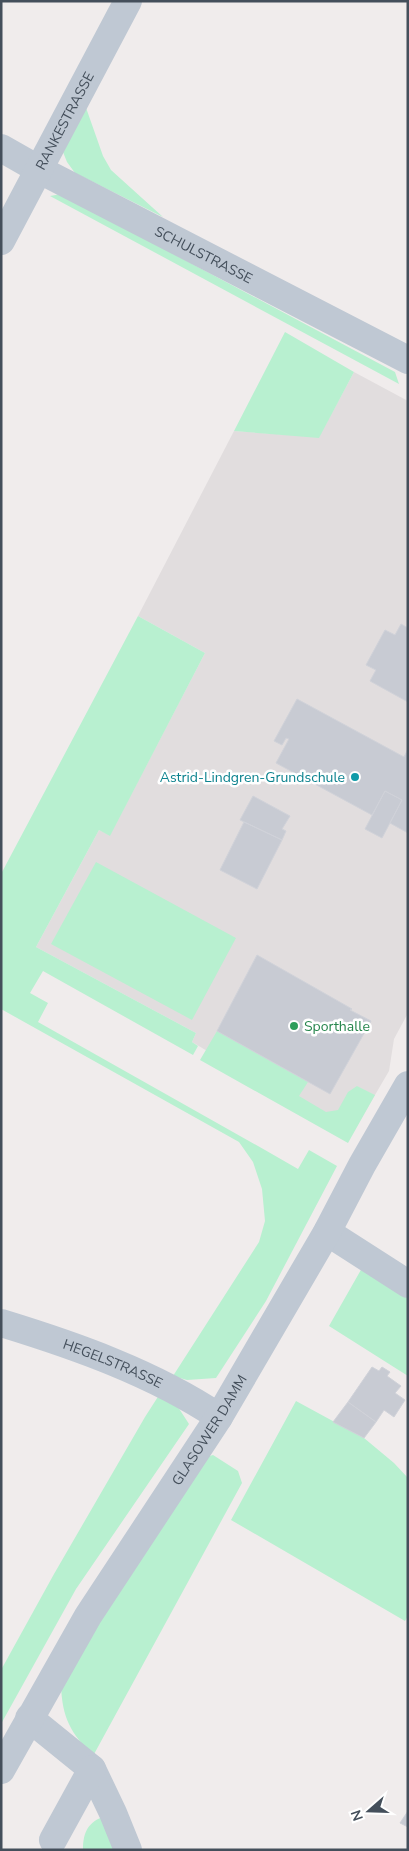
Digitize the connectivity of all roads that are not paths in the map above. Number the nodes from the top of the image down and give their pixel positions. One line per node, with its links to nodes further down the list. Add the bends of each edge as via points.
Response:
1 (128, 1): 3 (street, RANKESTRASSE)
2 (1, 148): 3 (street, SCHULSTRASSE)
3 (38, 169): 4 (street, RANKESTRASSE); 5 (street, SCHULSTRASSE)
4 (1, 241)
5 (408, 360)
6 (408, 1085): 7 (street, GLASOWER DAMM)
7 (327, 1232): 8 (street); 10 (street, GLASOWER DAMM)
8 (408, 1284)
9 (1, 1323): 10 (street, HEGELSTRASSE, via 66,1343 166,1385)
10 (219, 1416): 11 (street, GLASOWER DAMM, via 88,1616)
11 (29, 1718): 12 (street); 13 (street, GLASOWER DAMM)
12 (92, 1769): 14 (street); 15 (street)
13 (1, 1770)
14 (53, 1840)
15 (128, 1850)

